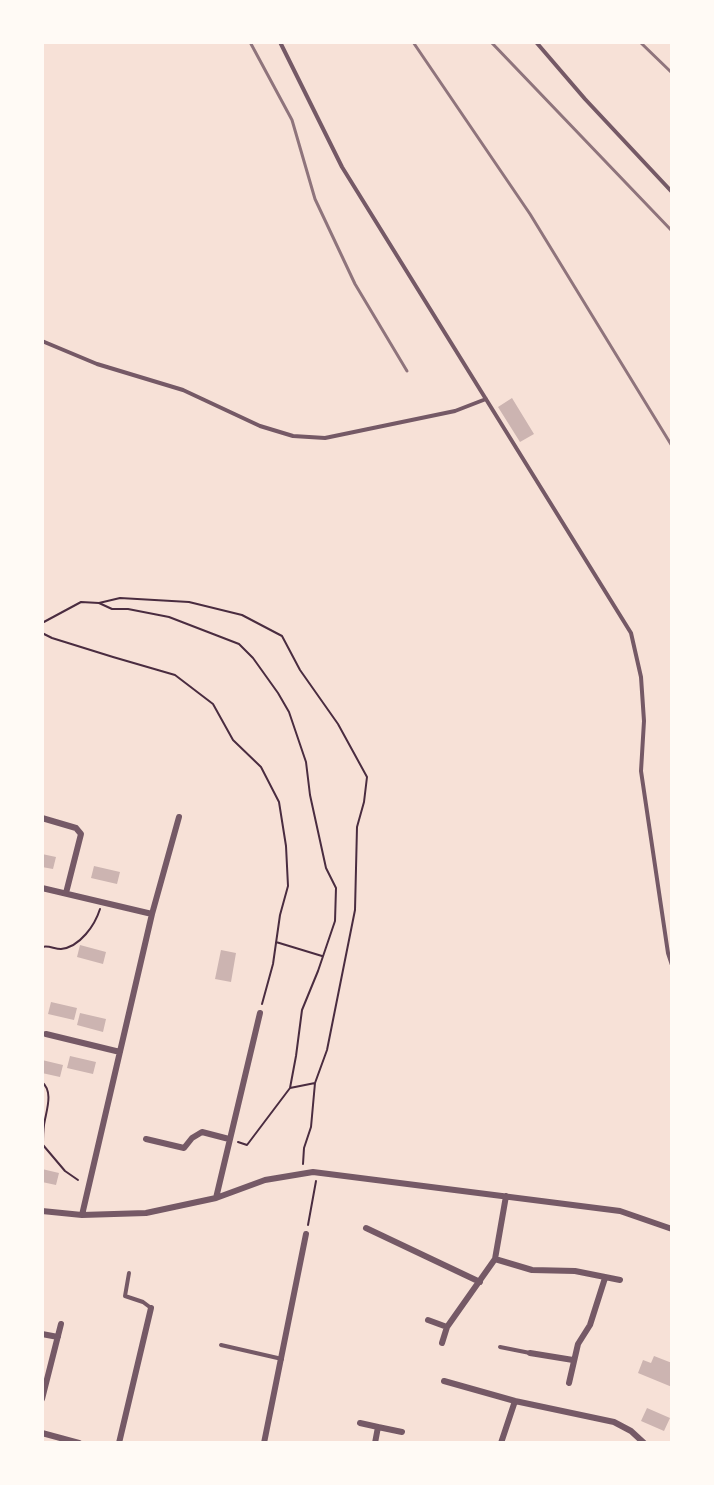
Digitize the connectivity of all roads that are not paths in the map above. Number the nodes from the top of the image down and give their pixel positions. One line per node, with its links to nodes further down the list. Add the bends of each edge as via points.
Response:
1 (280, 42): 5 (lane, via 342,167)
2 (536, 42): 3 (lane)
3 (672, 192)
4 (42, 341): 5 (lane, via 96,364 183,390 260,426 292,436 325,438 455,411)
5 (486, 399): 11 (lane, via 631,633 641,677 641,771)
6 (179, 817): 10 (street)
7 (42, 818): 9 (street, via 76,828 81,834)
8 (42, 888): 9 (street)
9 (66, 893): 10 (street)
10 (152, 914): 14 (street)
11 (672, 965)
12 (260, 1013): 15 (street)
13 (46, 1034): 14 (street)
14 (120, 1052): 20 (street)
15 (229, 1138): 16 (street, via 202,1132 184,1148); 18 (street)
16 (146, 1139)
17 (506, 1196): 18 (street, via 313,1172 265,1180); 22 (street, via 620,1211); 24 (street)
18 (216, 1198): 20 (street, via 146,1213)
19 (42, 1211): 20 (street)
20 (82, 1215)
21 (366, 1228): 28 (street)
22 (672, 1229)
23 (306, 1234): 39 (street)
24 (495, 1258): 26 (street, via 532,1270 575,1271); 28 (street)
25 (129, 1273): 29 (lane, via 125,1296)
26 (605, 1278): 27 (street); 40 (street, via 590,1325)
27 (620, 1280)
28 (480, 1282): 32 (street)
29 (151, 1308): 50 (street)
30 (428, 1320): 32 (street)
31 (61, 1324): 34 (street)
32 (447, 1327): 35 (street)
33 (42, 1334): 34 (street)
34 (58, 1337): 43 (street)
35 (442, 1343)
36 (221, 1345): 39 (lane)
37 (500, 1347): 38 (lane)
38 (530, 1353): 40 (street)
39 (282, 1359): 51 (street)
40 (573, 1360): 42 (street)
41 (444, 1382): 44 (street)
42 (569, 1383)
43 (42, 1399)
44 (515, 1401): 53 (street); 54 (street, via 614,1422)
45 (360, 1423): 46 (street)
46 (378, 1427): 47 (street); 52 (street)
47 (402, 1432)
48 (42, 1433): 49 (street)
49 (79, 1443)
50 (119, 1443)
51 (264, 1443)
52 (375, 1443)
53 (501, 1443)
54 (644, 1443)

